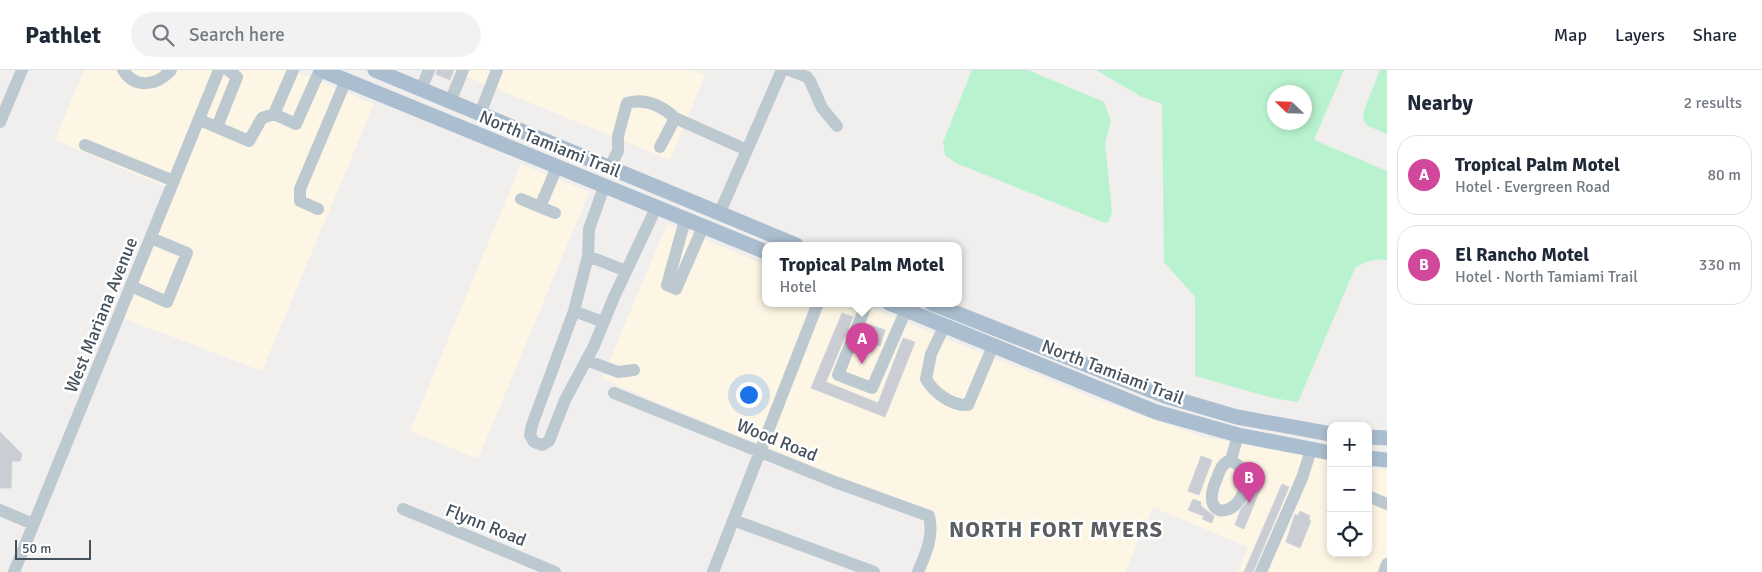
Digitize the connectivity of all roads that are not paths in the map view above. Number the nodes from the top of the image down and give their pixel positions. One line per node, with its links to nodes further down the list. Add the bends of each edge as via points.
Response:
1 (22, 70): 23 (street)
2 (123, 70): 3 (street, via 134,81 143,84 157,81)
3 (171, 70)
4 (219, 70): 16 (street, West Mariana Avenue)
5 (228, 70): 18 (street, via 237,77)
6 (293, 70): 19 (street)
7 (320, 70): 14 (main road, North Tamiami Trail); 19 (street, via 296,124)
8 (375, 70): 15 (main road, North Tamiami Trail)
9 (429, 70): 15 (street)
10 (464, 70): 17 (street)
11 (497, 70): 20 (street)
12 (782, 70): 32 (street)
13 (789, 70): 24 (street, via 807,77 822,108)
14 (346, 80): 26 (main road, North Tamiami Trail); 40 (street, via 300,189 300,200)
15 (422, 89): 17 (main road, North Tamiami Trail)
16 (209, 97): 18 (street); 22 (street, West Mariana Avenue)
17 (451, 100): 20 (main road, North Tamiami Trail)
18 (226, 104): 25 (street)
19 (274, 114): 25 (street, via 262,118 249,141)
20 (480, 114): 27 (main road, North Tamiami Trail)
21 (675, 118): 29 (street); 32 (street); 34 (street, via 656,104 638,100 627,103 623,110 618,151)
22 (200, 120): 25 (street); 35 (street, West Mariana Avenue)
23 (0, 122)
24 (837, 126)
25 (217, 127)
26 (459, 127): 27 (main road, via 474,125 497,132); 30 (main road, North Tamiami Trail)
27 (513, 128): 31 (main road, North Tamiami Trail)
28 (85, 145): 35 (street)
29 (660, 147)
30 (513, 149): 31 (main road, via 528,144 554,151); 33 (main road, North Tamiami Trail)
31 (566, 150): 34 (main road, North Tamiami Trail)
32 (747, 150): 41 (street)
33 (557, 167): 36 (main road, North Tamiami Trail); 38 (street)
34 (610, 170): 41 (main road, North Tamiami Trail)
35 (174, 181): 45 (street, West Mariana Avenue)
36 (604, 187): 39 (main road, North Tamiami Trail); 48 (street, via 589,229)
37 (521, 199): 38 (street)
38 (540, 207): 42 (street)
39 (656, 208): 43 (main road, North Tamiami Trail); 49 (street)
40 (318, 209)
41 (720, 212): 46 (main road, North Tamiami Trail)
42 (555, 213)
43 (685, 220): 44 (main road, North Tamiami Trail); 44 (street, via 667,285 676,289)
44 (703, 227): 47 (main road, North Tamiami Trail)
45 (152, 238): 50 (street, West Mariana Avenue); 50 (street, via 187,253 167,302)
46 (789, 242)
47 (762, 250)
48 (588, 256): 49 (street); 56 (street)
49 (626, 271): 57 (street)
50 (132, 286): 84 (street, West Mariana Avenue)
51 (816, 307): 74 (street)
52 (865, 307): 55 (street, via 838,375 872,388)
53 (899, 307): 55 (main road, North Tamiami Trail)
54 (941, 307): 63 (main road, North Tamiami Trail)
55 (906, 310): 58 (main road, North Tamiami Trail)
56 (574, 311): 57 (street); 64 (street)
57 (603, 322): 60 (street)
58 (944, 326): 59 (main road, North Tamiami Trail); 59 (street, via 931,354 926,379 938,394 961,406 968,405)
59 (993, 346): 62 (main road, North Tamiami Trail)
60 (586, 360): 61 (street, via 618,372); 68 (street)
61 (634, 370)
62 (1066, 376): 63 (main road, via 1096,382); 66 (main road, North Tamiami Trail)
63 (1114, 376): 67 (main road, North Tamiami Trail)
64 (545, 392): 68 (street); 68 (street, via 532,425 530,435 534,442 542,444 549,441)
65 (614, 393): 74 (street, Wood Road)
66 (1115, 395): 67 (main road, via 1128,390 1147,396); 70 (main road, North Tamiami Trail, via 1156,412)
67 (1165, 396): 69 (main road, North Tamiami Trail, via 1238,417)
68 (565, 400)
69 (1327, 433)
70 (1238, 435): 73 (main road, North Tamiami Trail); 77 (street)
71 (1372, 437): 72 (main road)
72 (1387, 438)
73 (1311, 450): 75 (main road, North Tamiami Trail); 91 (street)
74 (759, 452): 83 (street); 90 (street, Wood Road, via 929,516 932,528)
75 (1327, 452)
76 (1372, 458): 78 (main road)
77 (1231, 460)
78 (1387, 460)
79 (1372, 498): 80 (street)
80 (1387, 504)
81 (403, 509): 87 (street, Flynn Road)
82 (0, 510): 84 (street)
83 (733, 520): 88 (street); 89 (street)
84 (33, 524): 86 (street, West Mariana Avenue)
85 (1387, 564): 92 (street)
86 (14, 572)
87 (555, 572)
88 (713, 572)
89 (874, 572)
90 (918, 572)
91 (1261, 572)
92 (1384, 572)

